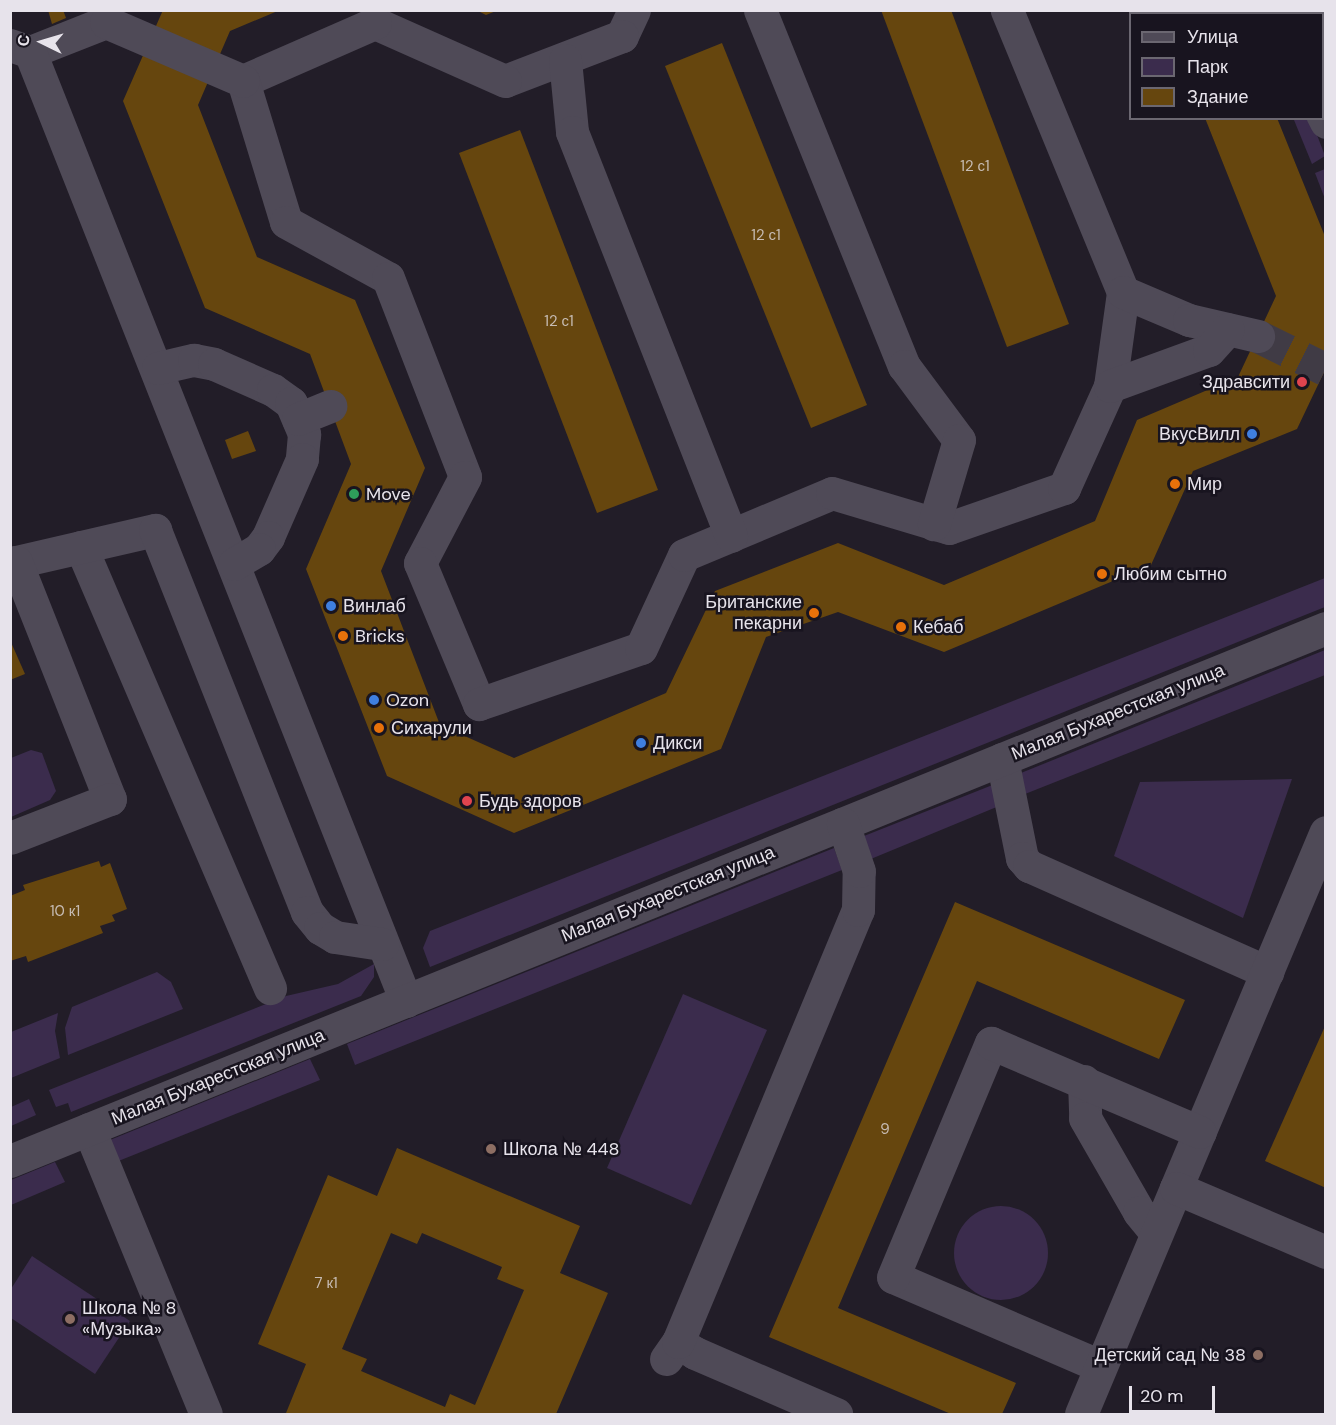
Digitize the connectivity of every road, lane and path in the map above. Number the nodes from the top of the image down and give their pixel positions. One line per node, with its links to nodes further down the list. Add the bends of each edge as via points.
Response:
1 (634, 10): 5 (street, via 622,36)
2 (760, 10): 12 (street, via 904,366 958,440)
3 (1007, 10): 7 (street)
4 (20, 48): 6 (street, via 106,22); 8 (street)
5 (565, 60): 6 (street, via 505,81 375,23); 13 (street, via 572,132)
6 (243, 81): 13 (street, via 286,222 388,278 465,477 420,563 479,705 641,648 684,555)
7 (1124, 292): 9 (street); 9 (street, via 1189,320 1243,333 1209,350)
8 (158, 368): 11 (street, via 194,360 214,364 283,395); 16 (street)
9 (1110, 386): 12 (street, via 1064,488 949,528)
10 (330, 406): 11 (street)
11 (298, 419): 16 (street, via 305,447 276,518 260,549)
12 (934, 524): 13 (street, via 832,493)
13 (731, 536)
14 (81, 547): 15 (street); 22 (street, via 155,530 307,912 320,928 335,937); 24 (street)
15 (13, 563): 21 (street, via 110,800)
16 (234, 564): 22 (street)
17 (1326, 628): 18 (street, Малая Бухарестская улица)
18 (1002, 759): 19 (street, Малая Бухарестская улица); 23 (street, via 1022,858 1029,866)
19 (843, 824): 25 (street, Малая Бухарестская улица); 35 (street, via 859,871 858,910 672,1351 695,1353)
20 (1326, 832): 23 (street)
21 (10, 838)
22 (382, 944): 25 (street)
23 (1267, 972): 28 (street)
24 (270, 988)
25 (406, 1001): 27 (street, Малая Бухарестская улица)
26 (1084, 1081): 28 (street); 31 (street, via 1085,1118 1139,1212); 33 (street, via 991,1043 892,1277)
27 (89, 1129): 29 (street, Малая Бухарестская улица); 34 (street)
28 (1200, 1132): 30 (street)
29 (10, 1161)
30 (1176, 1188): 31 (street); 32 (street)
31 (1155, 1232): 33 (street)
32 (1326, 1252)
33 (1100, 1366): 36 (street)
34 (206, 1414)
35 (836, 1414)
36 (1081, 1414)

